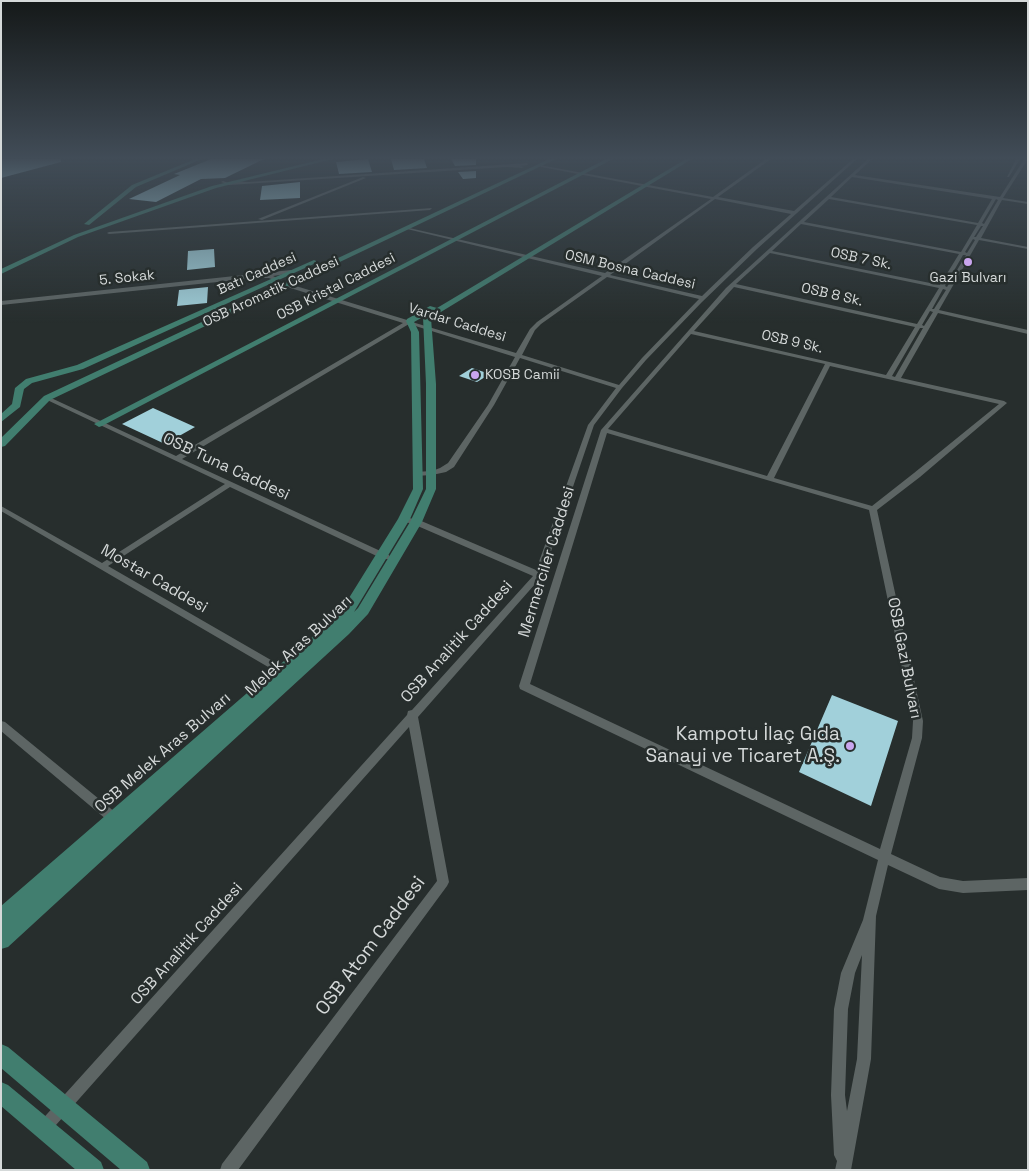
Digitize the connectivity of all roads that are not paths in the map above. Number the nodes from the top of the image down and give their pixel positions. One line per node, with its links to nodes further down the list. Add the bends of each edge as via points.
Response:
1 (104, 214): 20 (street)
2 (134, 214): 20 (street)
3 (274, 214): 15 (street)
4 (376, 214): 15 (street)
5 (422, 214): 31 (street, Batı Caddesi)
6 (437, 214): 19 (street, OSB Aromatik Caddesi)
7 (506, 214): 24 (street, OSB Kristal Caddesi)
8 (596, 214): 29 (street)
9 (692, 214): 32 (street)
10 (795, 214): 39 (street, OSB Analitik Caddesi)
11 (812, 214): 16 (street, Mermerciler Caddesi)
12 (916, 214): 17 (street)
13 (986, 214): 17 (street)
14 (993, 214): 18 (street)
15 (252, 222): 21 (street)
16 (801, 223): 26 (street, Mermerciler Caddesi); 27 (street)
17 (979, 225): 18 (street); 22 (street)
18 (986, 226): 23 (street)
19 (407, 228): 24 (street, OSM Bosna Caddesi); 36 (street, OSB Aromatik Caddesi)
20 (86, 230): 21 (street); 30 (street)
21 (109, 233)
22 (971, 238): 23 (street); 27 (street)
23 (979, 239): 25 (street); 28 (street)
24 (456, 240): 29 (street, OSM Bosna Caddesi); 40 (street, OSB Kristal Caddesi)
25 (1028, 248)
26 (770, 252): 35 (street, Mermerciler Caddesi); 37 (street, OSB 7 Sk.)
27 (961, 253): 28 (street); 37 (street)
28 (968, 255): 38 (street)
29 (525, 256): 32 (street, OSM Bosna Caddesi); 44 (street); 47 (street, via 427,317)
30 (1, 270)
31 (291, 272): 33 (street, 5. Sokak); 34 (street, Batı Caddesi)
32 (604, 275): 39 (street, OSM Bosna Caddesi); 50 (street, via 539,323)
33 (256, 276): 34 (street, 5. Sokak); 41 (street, 5. Sokak)
34 (276, 279): 58 (street, Batı Caddesi, via 80,367 29,381 20,388 16,405)
35 (734, 284): 45 (street, OSB 8 Sk.); 48 (street, Mermerciler Caddesi)
36 (286, 285): 40 (street, Vardar Caddesi); 55 (street, OSB Aromatik Caddesi)
37 (941, 287): 38 (street, OSB 7 Sk.); 42 (street)
38 (949, 288): 43 (street)
39 (703, 298): 54 (street, OSB Analitik Caddesi)
40 (336, 301): 44 (street, Vardar Caddesi); 59 (street, OSB Kristal Caddesi)
41 (1, 303)
42 (928, 309): 43 (street); 45 (street)
43 (936, 311): 46 (street); 49 (street)
44 (410, 322): 47 (street, Vardar Caddesi); 57 (street, via 415,332); 62 (street)
45 (917, 326): 46 (street, OSB 8 Sk.); 52 (street)
46 (925, 328): 53 (street)
47 (428, 329): 50 (street, Vardar Caddesi); 56 (street, Melek Aras Bulvarı)
48 (690, 332): 51 (street, OSB 9 Sk.); 60 (street, Mermerciler Caddesi)
49 (1028, 332)
50 (518, 355): 54 (street, Vardar Caddesi); 63 (street, via 491,405 451,465)
51 (828, 364): 52 (street, OSB 9 Sk.); 65 (street)
52 (888, 377): 53 (street)
53 (897, 379): 68 (street, via 1004,403)
54 (620, 387): 73 (street, OSB Analitik Caddesi, via 591,425)
55 (47, 398): 59 (street, OSB Tuna Caddesi); 61 (street, OSB Aromatik Caddesi)
56 (431, 411): 57 (street); 63 (street, Melek Aras Bulvarı)
57 (418, 412): 64 (street)
58 (1, 419)
59 (99, 424): 62 (street, OSB Tuna Caddesi)
60 (604, 430): 65 (street); 79 (street, Mermerciler Caddesi, via 524,686)
61 (1, 444)
62 (176, 459): 66 (street, OSB Tuna Caddesi)
63 (432, 473): 64 (street); 70 (street, Melek Aras Bulvarı, via 430,490)
64 (418, 474): 69 (street, via 418,488)
65 (770, 478): 68 (street)
66 (230, 484): 71 (street, OSB Tuna Caddesi); 72 (street)
67 (1, 508): 72 (street, Mostar Caddesi)
68 (873, 509): 79 (street, OSB Gazi Bulvarı, via 918,721 918,738)
69 (404, 519): 70 (street); 71 (street)
70 (416, 522): 71 (street, Melek Aras Bulvarı); 73 (street)
71 (388, 558): 74 (street, Melek Aras Bulvarı, via 358,617)
72 (103, 566): 74 (street, Mostar Caddesi)
73 (538, 575): 75 (street, OSB Analitik Caddesi)
74 (286, 673): 77 (street, OSB Melek Aras Bulvarı); 78 (street, Melek Aras Bulvarı)
75 (412, 714): 86 (street, OSB Analitik Caddesi); 91 (street, OSB Atom Caddesi, via 443,882)
76 (1, 725): 77 (street)
77 (114, 818): 78 (street); 82 (street, OSB Melek Aras Bulvarı)
78 (124, 828): 83 (street, Melek Aras Bulvarı)
79 (884, 857): 80 (street, via 939,883 963,888); 81 (street, OSB Gazi Bulvarı)
80 (1028, 884)
81 (870, 916): 88 (street, OSB Gazi Bulvarı, via 864,1059); 88 (street, via 848,973 841,1009 838,1095)
82 (1, 918)
83 (1, 940)
84 (1, 1054): 86 (street)
85 (1, 1092): 87 (street)
86 (63, 1106): 87 (street, OSB Analitik Caddesi); 90 (street)
87 (43, 1129): 89 (street)
88 (843, 1169)
89 (93, 1170)
90 (139, 1170)
91 (228, 1170)

